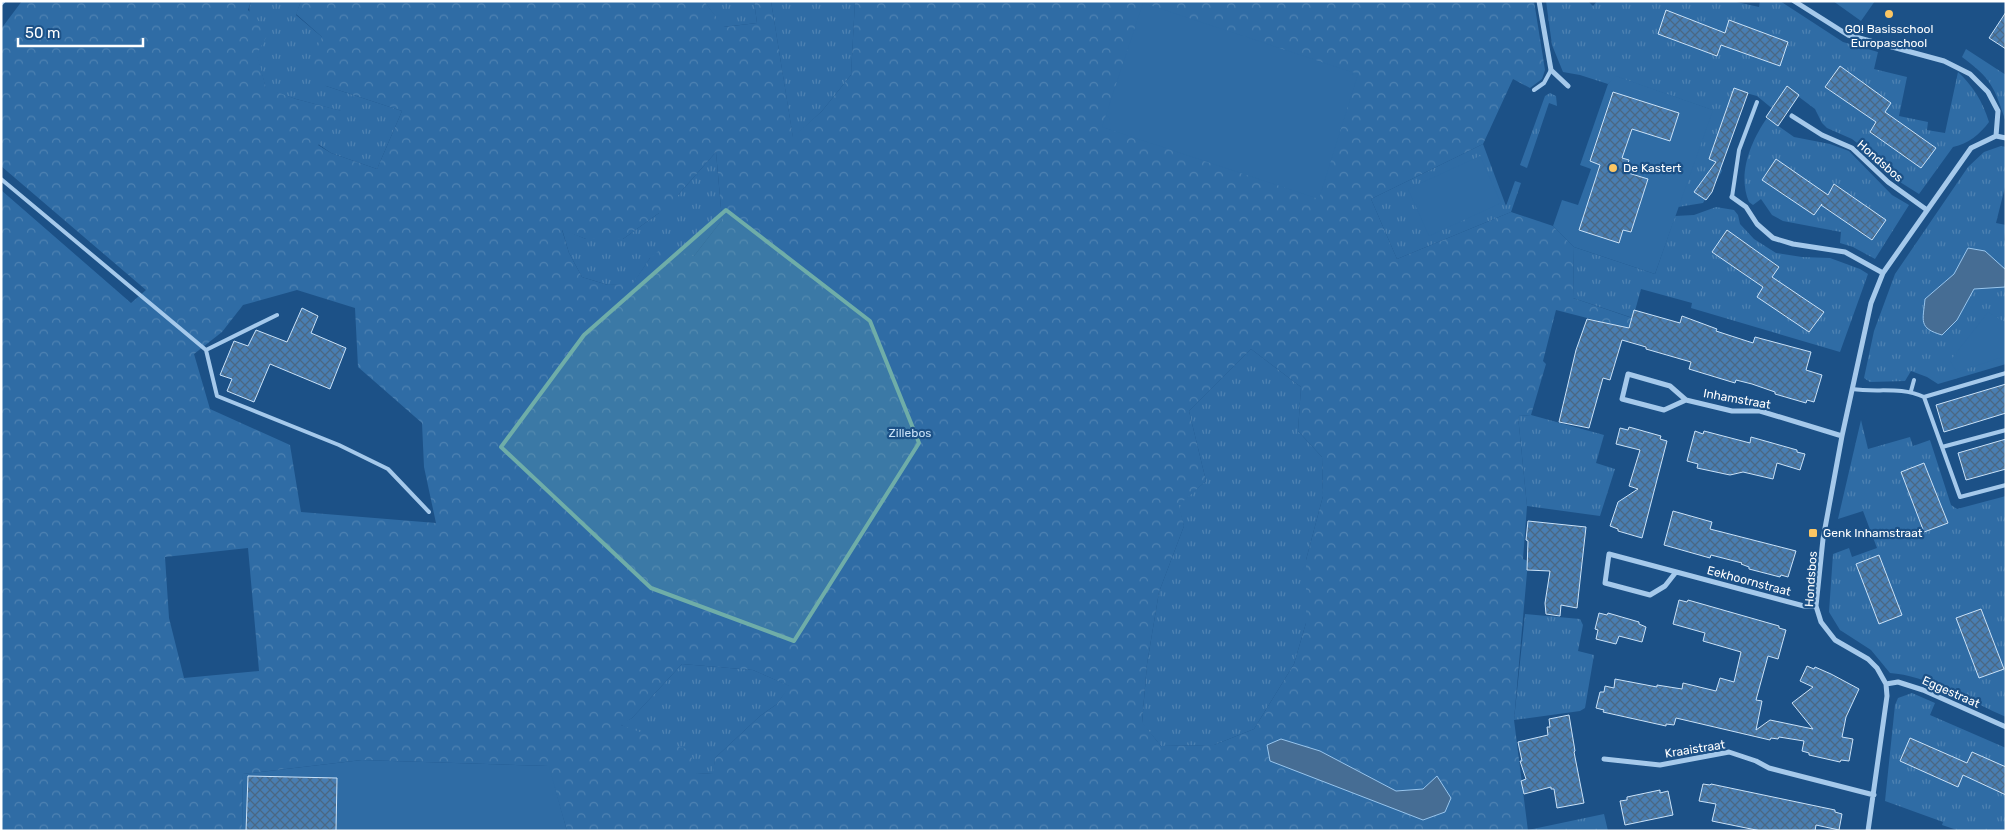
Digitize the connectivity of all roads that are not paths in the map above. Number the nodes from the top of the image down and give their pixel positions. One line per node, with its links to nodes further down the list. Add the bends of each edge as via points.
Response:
1 (1539, 1): 3 (street)
2 (1794, 1): 8 (street, via 1848,35 1944,61 1970,74 1988,92 1998,111)
3 (1551, 70): 4 (street); 5 (lane, via 1544,83)
4 (1568, 86)
5 (1534, 90)
6 (1757, 102): 11 (lane, via 1738,150)
7 (1792, 116): 12 (street, Hondsbos, via 1852,148 1888,182)
8 (1996, 136): 9 (street); 12 (street, Hondsbos, via 1971,148)
9 (2006, 138)
10 (1, 179): 15 (lane)
11 (1732, 197): 13 (street, via 1746,207 1772,238 1845,252)
12 (1927, 210): 13 (street, Hondsbos)
13 (1883, 273): 18 (street, Hondsbos, via 1871,303)
14 (277, 316): 15 (lane)
15 (206, 350): 26 (lane, via 216,396 339,445 388,469)
16 (2006, 374): 20 (lane)
17 (1914, 380): 19 (lane)
18 (1852, 390): 19 (lane); 23 (street, Hondsbos)
19 (1911, 391): 20 (lane)
20 (1924, 397): 24 (lane)
21 (1686, 400): 21 (street, Inhamstraat, via 1670,386 1628,374 1622,399 1664,410); 23 (street, Inhamstraat, via 1732,411 1760,412)
22 (2006, 430): 24 (lane)
23 (1842, 436): 28 (street, Hondsbos)
24 (1942, 447): 25 (lane, via 1960,497)
25 (2006, 485)
26 (429, 512)
27 (1676, 572): 27 (street, Eekhoornstraat, via 1609,554 1605,582 1650,595 1665,586); 28 (street, Eekhoornstraat, via 1804,606)
28 (1816, 606): 29 (street, Hondsbos, via 1821,622 1835,640 1868,659)
29 (1886, 684): 30 (street, Eggestraat, via 1898,682 1923,690); 32 (street)
30 (2006, 728)
31 (1604, 759): 32 (street, Kraaistraat, via 1660,765 1729,752 1769,768)
32 (1874, 795): 33 (street)
33 (1868, 831)

